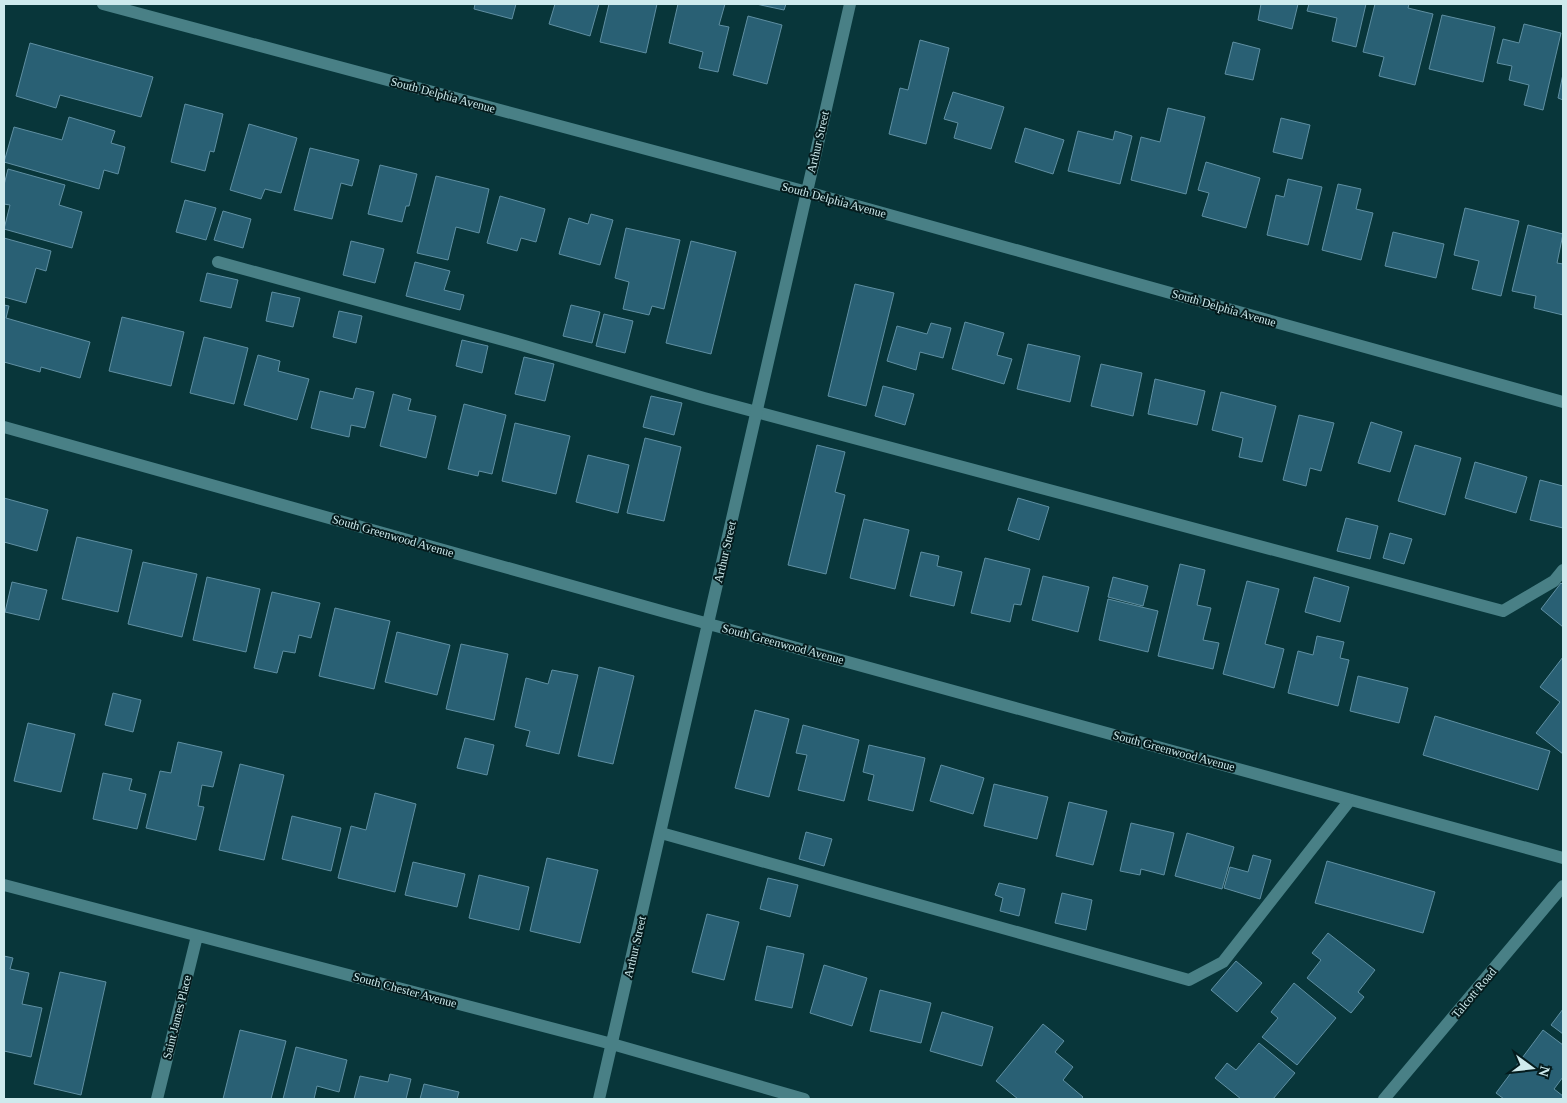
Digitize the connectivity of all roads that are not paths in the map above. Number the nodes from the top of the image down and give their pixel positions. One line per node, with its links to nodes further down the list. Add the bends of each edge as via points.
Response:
1 (103, 4): 3 (street, South Delphia Avenue)
2 (850, 4): 3 (street, Arthur Street)
3 (807, 192): 5 (street, South Delphia Avenue); 6 (street, Arthur Street)
4 (218, 262): 6 (street)
5 (1563, 402)
6 (757, 411): 8 (street, via 1503,611 1554,582); 9 (street, Arthur Street)
7 (4, 427): 9 (street, South Greenwood Avenue)
8 (1563, 570)
9 (709, 623): 10 (street, South Greenwood Avenue); 11 (street, Arthur Street)
10 (1350, 800): 11 (street, via 1223,962 1189,980); 12 (street, South Greenwood Avenue)
11 (661, 833): 16 (street, Arthur Street)
12 (1563, 858)
13 (4, 885): 15 (street, South Chester Avenue)
14 (1563, 886): 20 (street, Talcott Road)
15 (197, 936): 16 (street, South Chester Avenue); 17 (street, Saint James Place)
16 (612, 1044): 18 (street, Arthur Street); 19 (street, South Chester Avenue)
17 (157, 1099)
18 (599, 1099)
19 (804, 1099)
20 (1384, 1099)

